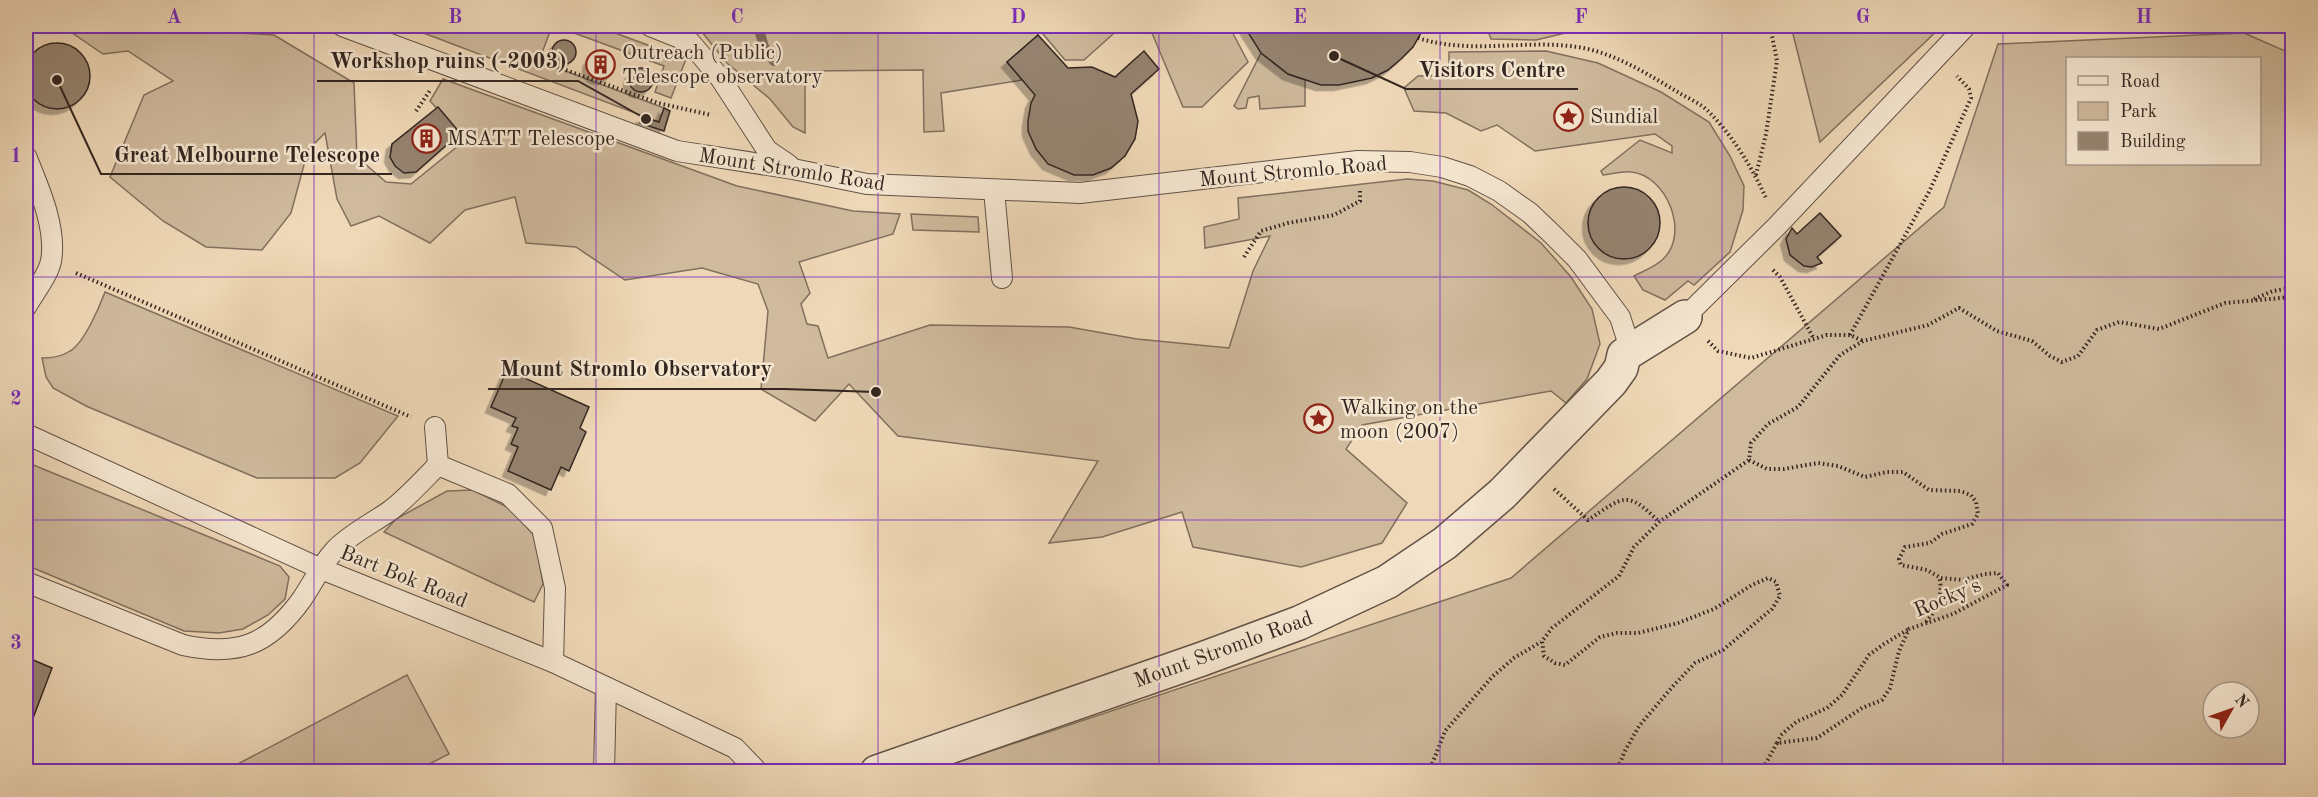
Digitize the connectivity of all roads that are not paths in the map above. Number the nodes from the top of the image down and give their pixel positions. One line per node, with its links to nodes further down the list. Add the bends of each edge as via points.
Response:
1 (342, 26): 5 (lane, Mount Stromlo Road, via 677,151)
2 (650, 26): 5 (lane, via 690,42 721,79 767,150)
3 (1966, 26): 9 (lane)
4 (26, 156): 8 (lane, via 50,228 51,262)
5 (793, 169): 6 (lane, Mount Stromlo Road, via 867,184)
6 (994, 190): 7 (lane); 10 (lane, Mount Stromlo Road, via 1080,193 1374,160 1442,167 1499,191 1530,213 1577,260 1620,317 1627,339)
7 (1002, 278)
8 (26, 307)
9 (1685, 317): 10 (street)
10 (1624, 355): 20 (street, Mount Stromlo Road, via 1611,382 1532,466 1445,543 1387,582 1299,623)
11 (435, 428): 13 (lane)
12 (26, 434): 14 (lane, Bart Bok Road)
13 (438, 465): 14 (lane, via 394,508 336,548); 16 (lane, via 508,494 542,528 555,588)
14 (319, 568): 15 (lane, via 277,630 244,647 209,651 183,645); 16 (lane, Bart Bok Road)
15 (26, 582)
16 (553, 662): 17 (lane, Bart Bok Road)
17 (606, 688): 18 (lane); 19 (lane, Bart Bok Road, via 735,748)
18 (604, 771)
19 (758, 771)
20 (877, 771)

